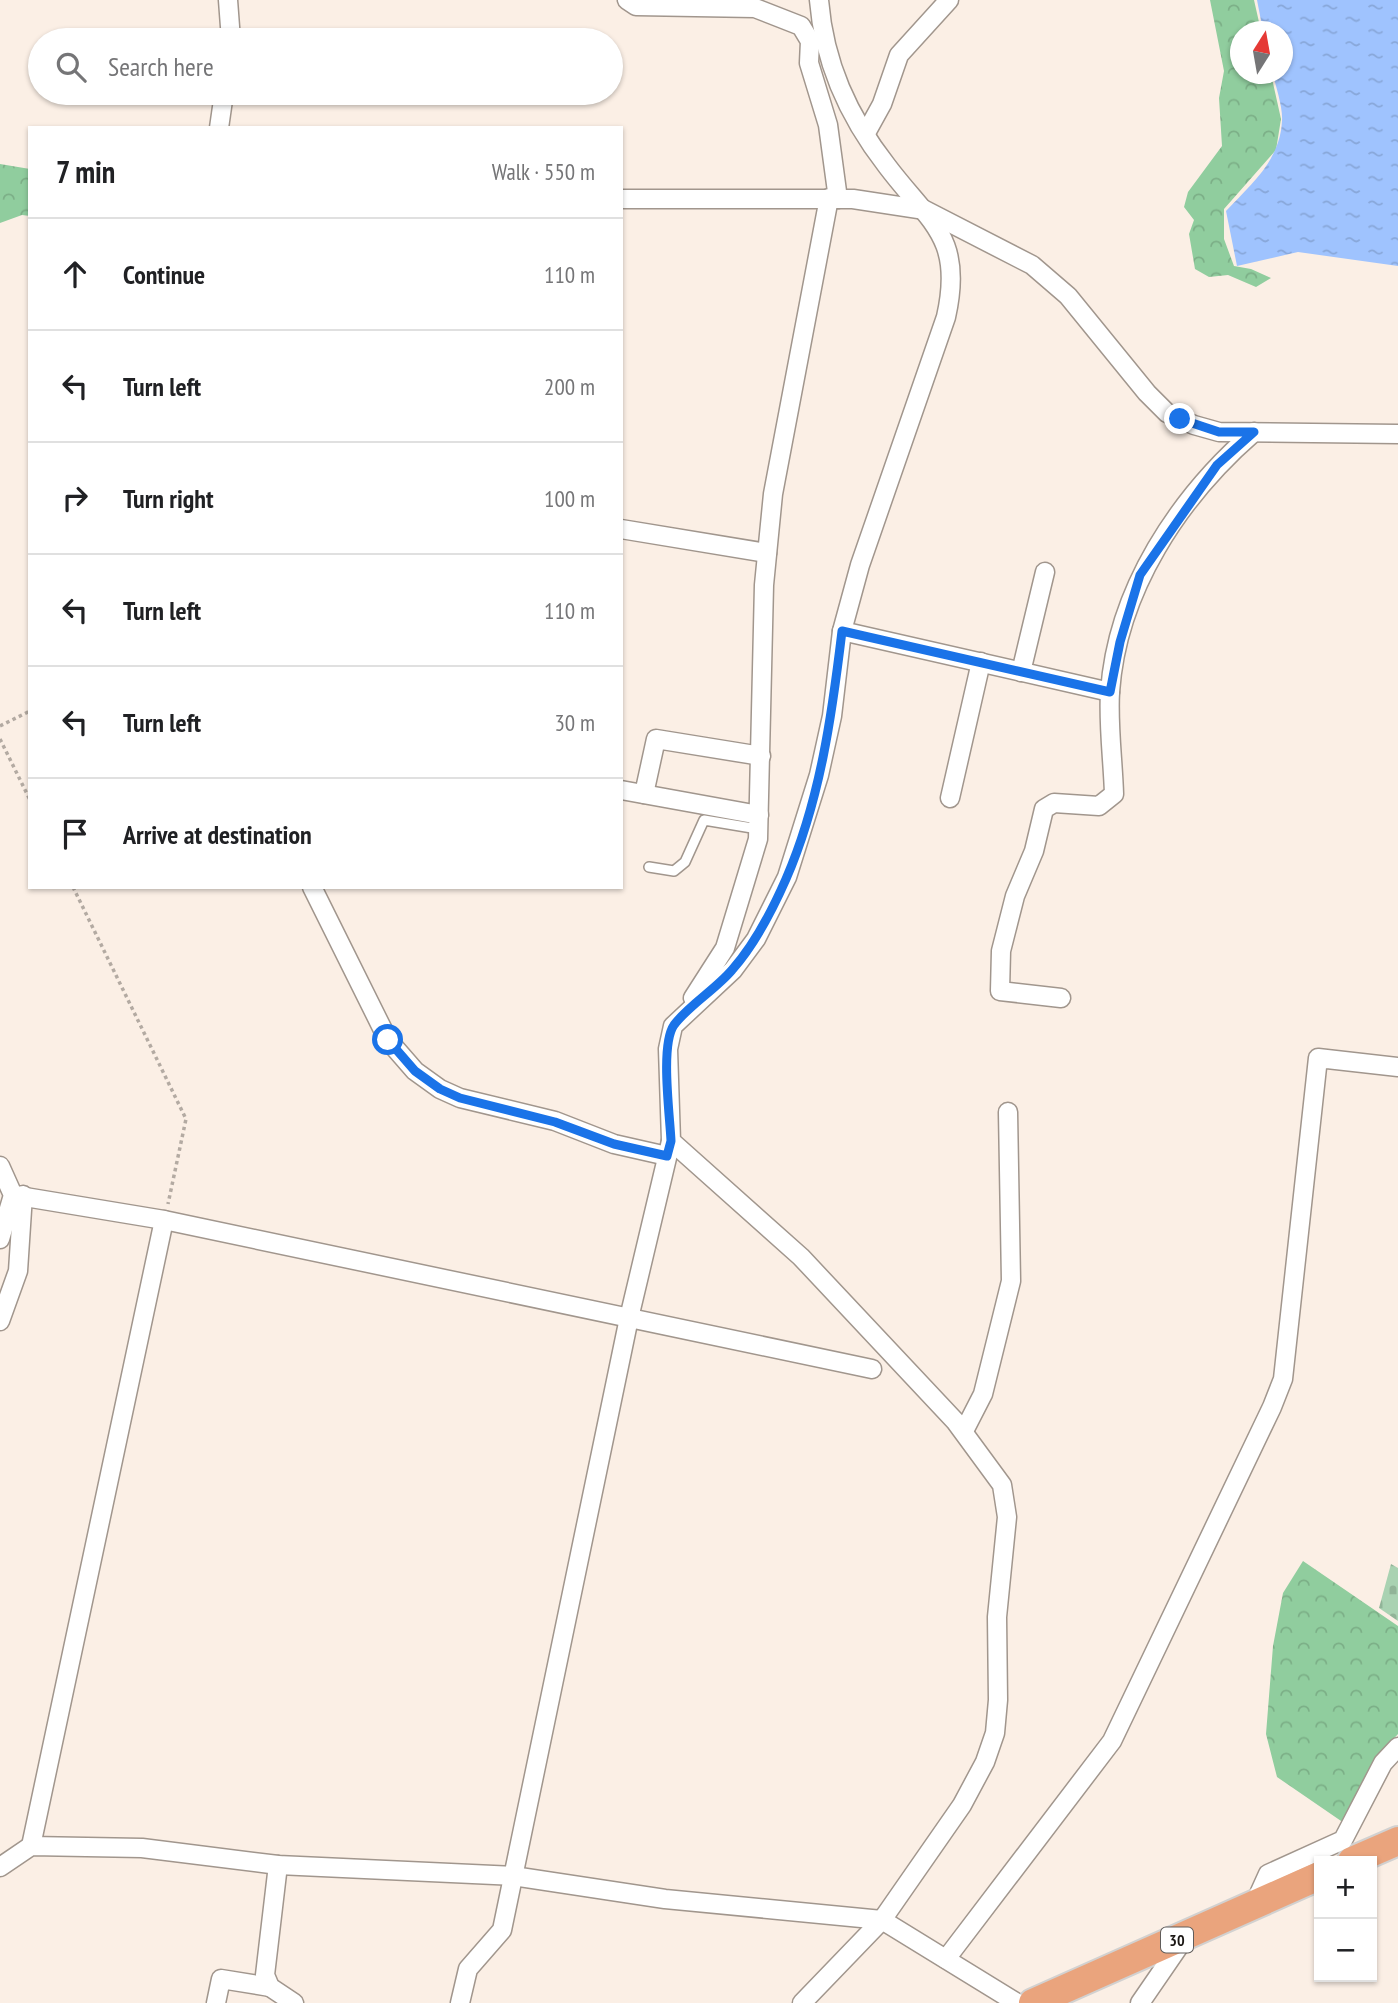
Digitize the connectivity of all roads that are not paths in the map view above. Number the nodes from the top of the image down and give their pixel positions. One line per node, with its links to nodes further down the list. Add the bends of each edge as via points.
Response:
1 (228, 0): 5 (street)
2 (627, 0): 6 (street, via 636,6 755,8 801,26)
3 (819, 0): 6 (street)
4 (949, 0): 9 (street, via 899,55)
5 (230, 28)
6 (816, 39): 9 (street); 11 (street, via 809,63 828,125)
7 (222, 105): 8 (street)
8 (219, 126)
9 (866, 133): 12 (street)
10 (623, 199): 11 (street)
11 (834, 199): 12 (street); 16 (street, via 773,494)
12 (925, 210): 13 (street, via 1052,280 1167,412 1219,432); 18 (street, via 944,238 952,290)
13 (1254, 432): 14 (street); 21 (street, via 1217,465 1140,575)
14 (1398, 433)
15 (623, 529): 16 (street)
16 (767, 553): 22 (street)
17 (1045, 572): 20 (street)
18 (842, 631): 19 (street); 30 (street, via 832,716 819,775 787,877 756,939 733,970)
19 (981, 662): 20 (street); 25 (street)
20 (1021, 672): 21 (street)
21 (1110, 692): 29 (street, via 1114,794 1099,806 1055,803 1044,809 1001,951 1000,991)
22 (761, 757): 24 (street, via 656,739); 26 (street)
23 (623, 790): 24 (street)
24 (644, 794): 26 (street)
25 (950, 798)
26 (759, 822): 27 (lane, via 704,820 685,862 674,871); 30 (street, via 726,948)
27 (649, 867)
28 (313, 889): 33 (street, via 388,1040 415,1071 460,1098 555,1122 614,1144)
29 (1060, 998)
30 (673, 1026): 33 (street, via 668,1049)
31 (1398, 1068): 53 (street, via 1318,1058 1283,1379 1272,1407 1112,1741)
32 (1008, 1112): 41 (street, via 1011,1281 983,1394)
33 (669, 1149): 38 (street); 41 (street, via 801,1257)
34 (0, 1166): 35 (street)
35 (18, 1195): 36 (street); 37 (street); 39 (street, via 18,1271)
36 (164, 1220): 38 (street); 44 (street)
37 (0, 1239)
38 (629, 1318): 40 (street); 48 (street)
39 (0, 1321)
40 (872, 1369)
41 (964, 1431): 51 (street, via 1002,1485 1007,1517 997,1617 995,1733 962,1805)
42 (1398, 1747): 50 (street, via 1383,1763 1343,1840 1268,1874)
43 (1398, 1841): 45 (main road)
44 (32, 1846): 46 (street, via 142,1848); 47 (street)
45 (1364, 1856)
46 (278, 1866): 48 (street); 54 (street, via 265,1975)
47 (0, 1867)
48 (513, 1876): 51 (street, via 665,1899); 57 (street, via 502,1930 468,1969)
49 (1314, 1878): 50 (main road, 30)
50 (1254, 1905): 52 (main road, 30)
51 (882, 1920): 53 (street); 58 (street)
52 (1186, 1936): 59 (main road, 30); 60 (street)
53 (946, 1959): 59 (street)
54 (270, 1987): 55 (street, via 221,1979); 56 (street)
55 (216, 2003)
56 (294, 2003)
57 (460, 2003)
58 (802, 2003)
59 (1031, 2003)
60 (1140, 2003)

